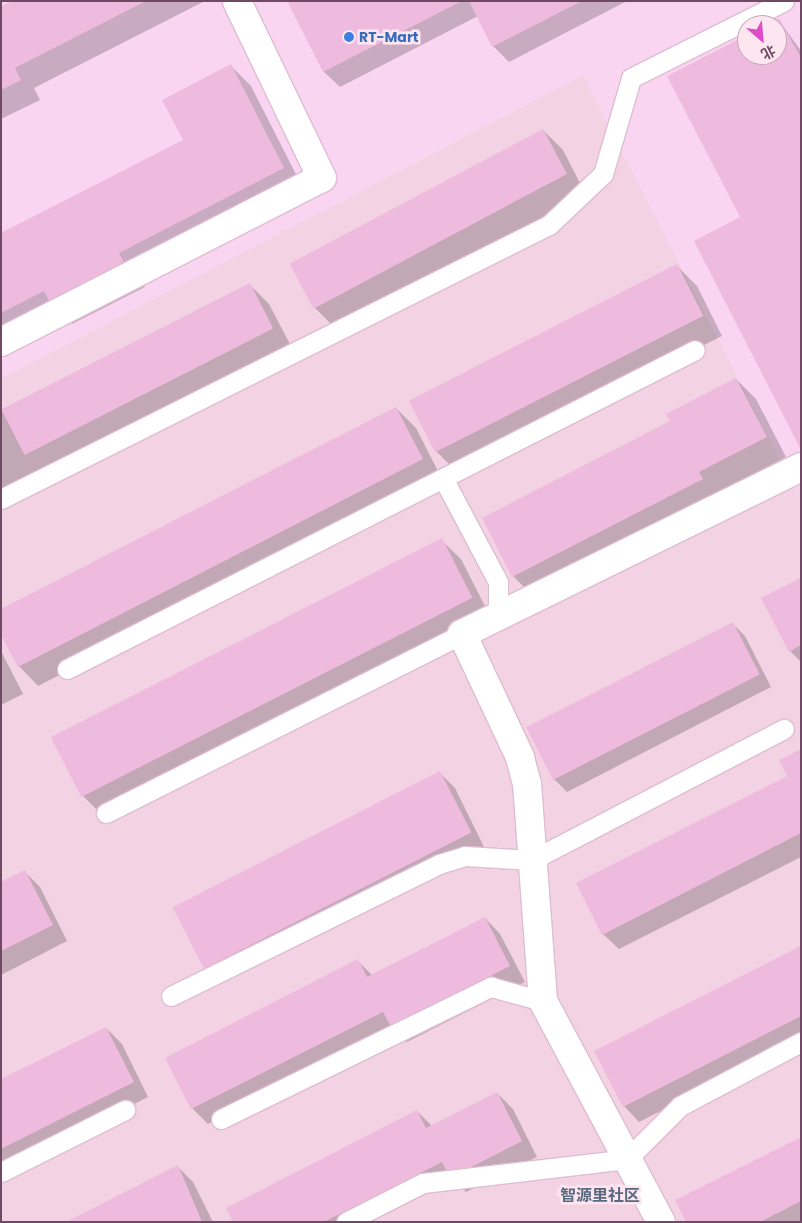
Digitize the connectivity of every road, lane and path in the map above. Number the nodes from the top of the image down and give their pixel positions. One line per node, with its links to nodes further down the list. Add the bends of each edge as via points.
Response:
1 (237, 1): 3 (street, via 322,178)
2 (784, 1): 7 (lane, via 630,78 603,174 549,225)
3 (1, 342)
4 (695, 350): 6 (lane)
5 (801, 467): 8 (street)
6 (443, 478): 8 (lane, via 498,582); 10 (lane)
7 (1, 500)
8 (498, 615): 9 (street)
9 (462, 634): 12 (lane); 13 (street, via 520,758 527,784)
10 (67, 670)
11 (784, 729): 13 (lane)
12 (106, 813)
13 (532, 860): 14 (lane, via 464,856 439,864); 15 (street)
14 (171, 996)
15 (543, 1002): 18 (lane, via 490,987); 19 (street)
16 (801, 1042): 19 (lane, via 680,1106)
17 (125, 1110): 20 (lane)
18 (221, 1119)
19 (627, 1159): 21 (lane, via 422,1183); 22 (street)
20 (1, 1172)
21 (346, 1222)
22 (661, 1222)

